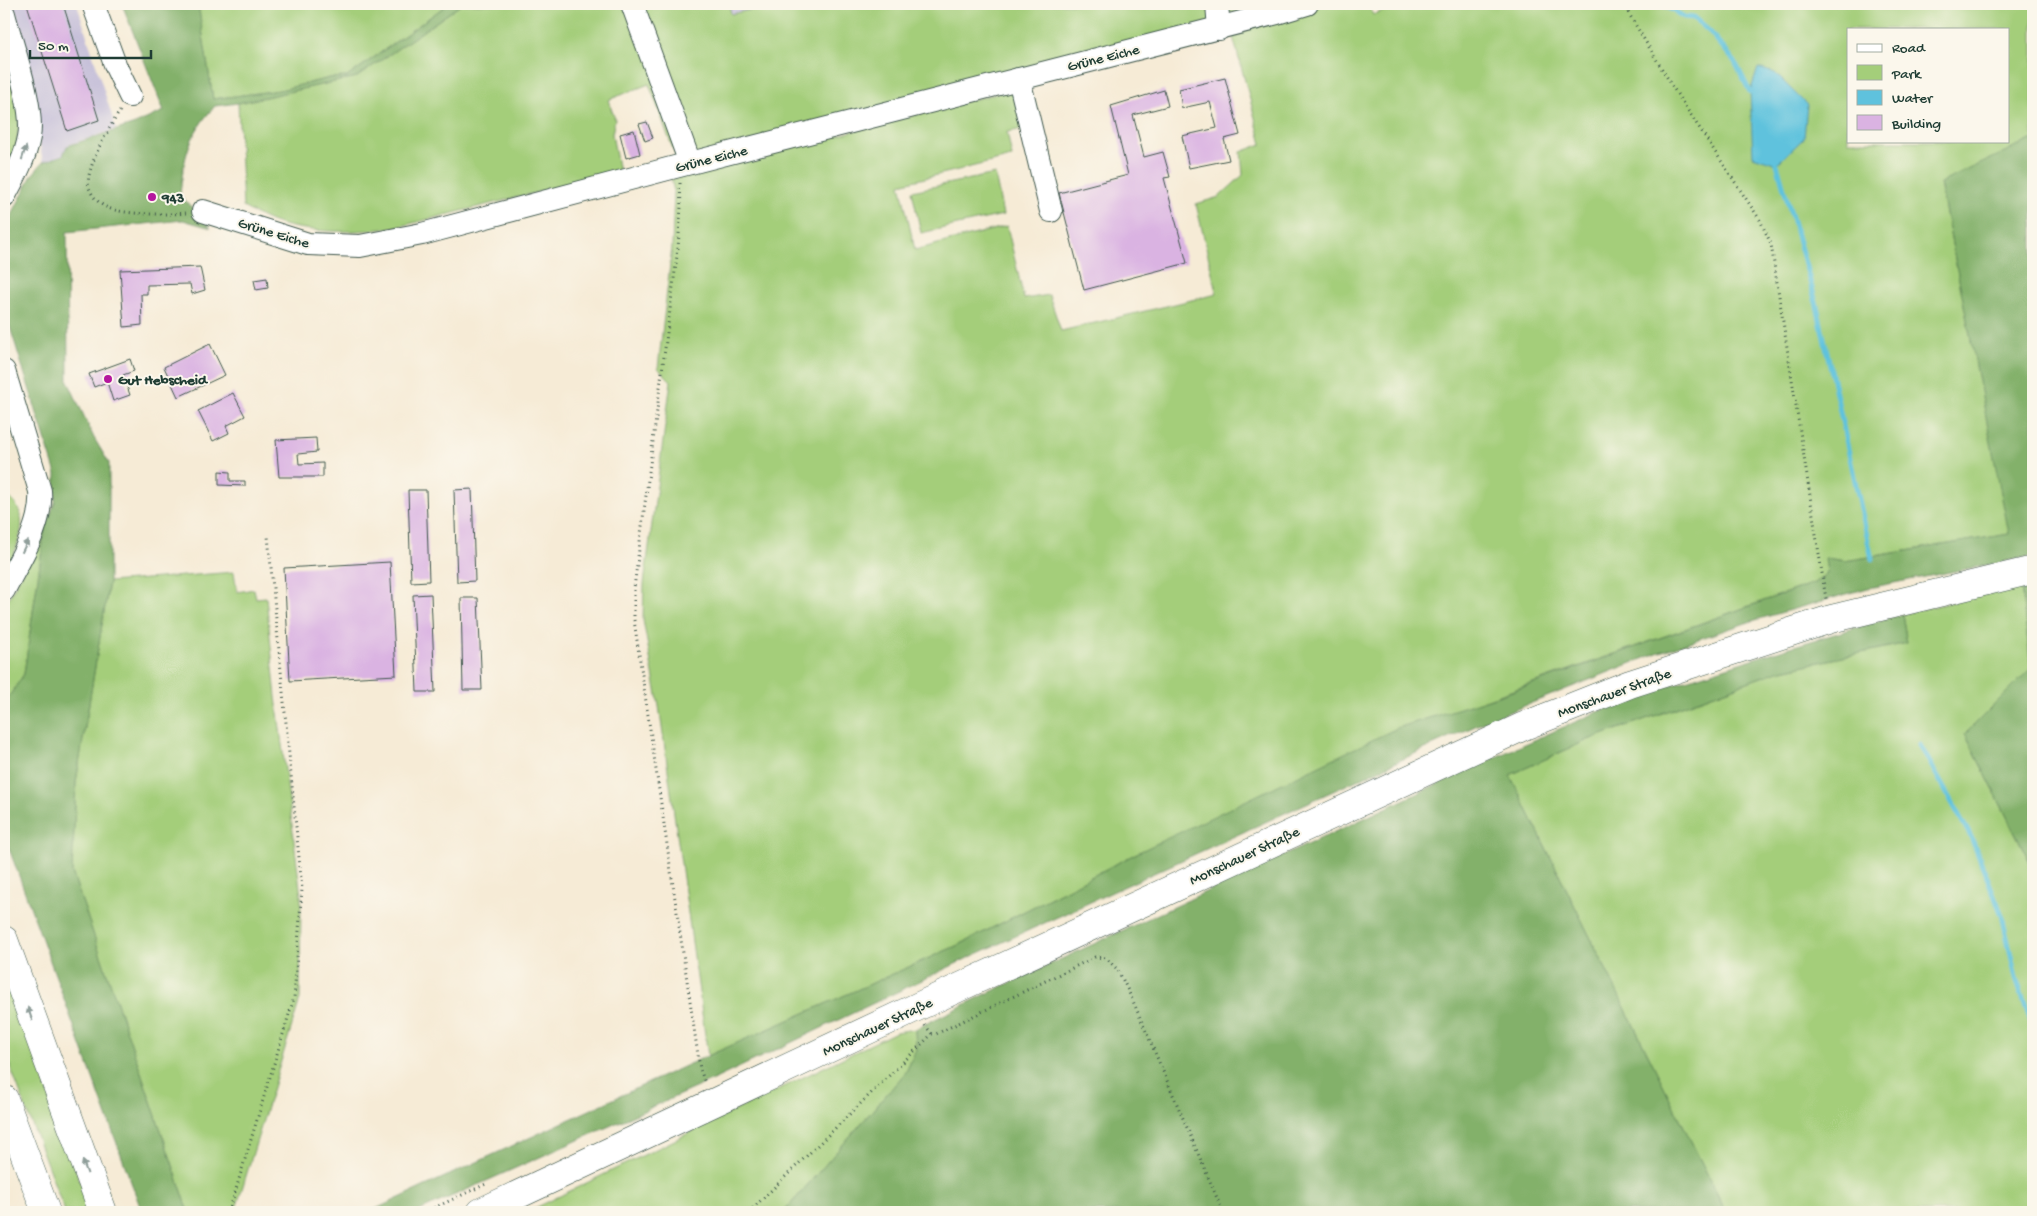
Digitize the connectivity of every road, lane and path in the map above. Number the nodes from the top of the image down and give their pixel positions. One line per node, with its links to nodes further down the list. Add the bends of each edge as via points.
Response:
1 (93, 4): 9 (street)
2 (632, 4): 10 (street)
3 (1217, 4): 7 (street)
4 (1306, 4): 7 (street, Grüne Eiche)
5 (1623, 4): 18 (path, via 1676,94 1766,230 1771,244)
6 (4, 14): 11 (street, one-way to 6, via 30,137 31,115)
7 (1219, 29): 8 (street, Grüne Eiche)
8 (1020, 79): 10 (street, Grüne Eiche); 13 (street)
9 (130, 96): 12 (path, via 105,133 91,166 89,187 97,201 107,208 141,212 173,214)
10 (682, 165): 12 (street, Grüne Eiche, via 422,234 360,246 308,244); 20 (path, via 678,248 634,588 634,620 700,1069)
11 (4, 197)
12 (203, 211)
13 (1051, 211)
14 (4, 371): 17 (street, one-way to 14, via 36,524 41,501)
15 (268, 536): 26 (path, via 302,889 294,998)
16 (2033, 570): 18 (main road, Monschauer Straße)
17 (4, 590)
18 (1831, 620): 27 (main road, Monschauer Straße, via 1630,684 1524,726)
19 (4, 940): 25 (main road, one-way to 19)
20 (706, 1086)
21 (4, 1100): 24 (main road)
22 (4, 1156): 23 (main road)
23 (37, 1212)
24 (46, 1212)
25 (103, 1212)
26 (229, 1212)
27 (481, 1212)
28 (749, 1212): 29 (path, via 932,1034 1094,957 1106,958 1118,970)
29 (1223, 1212)

